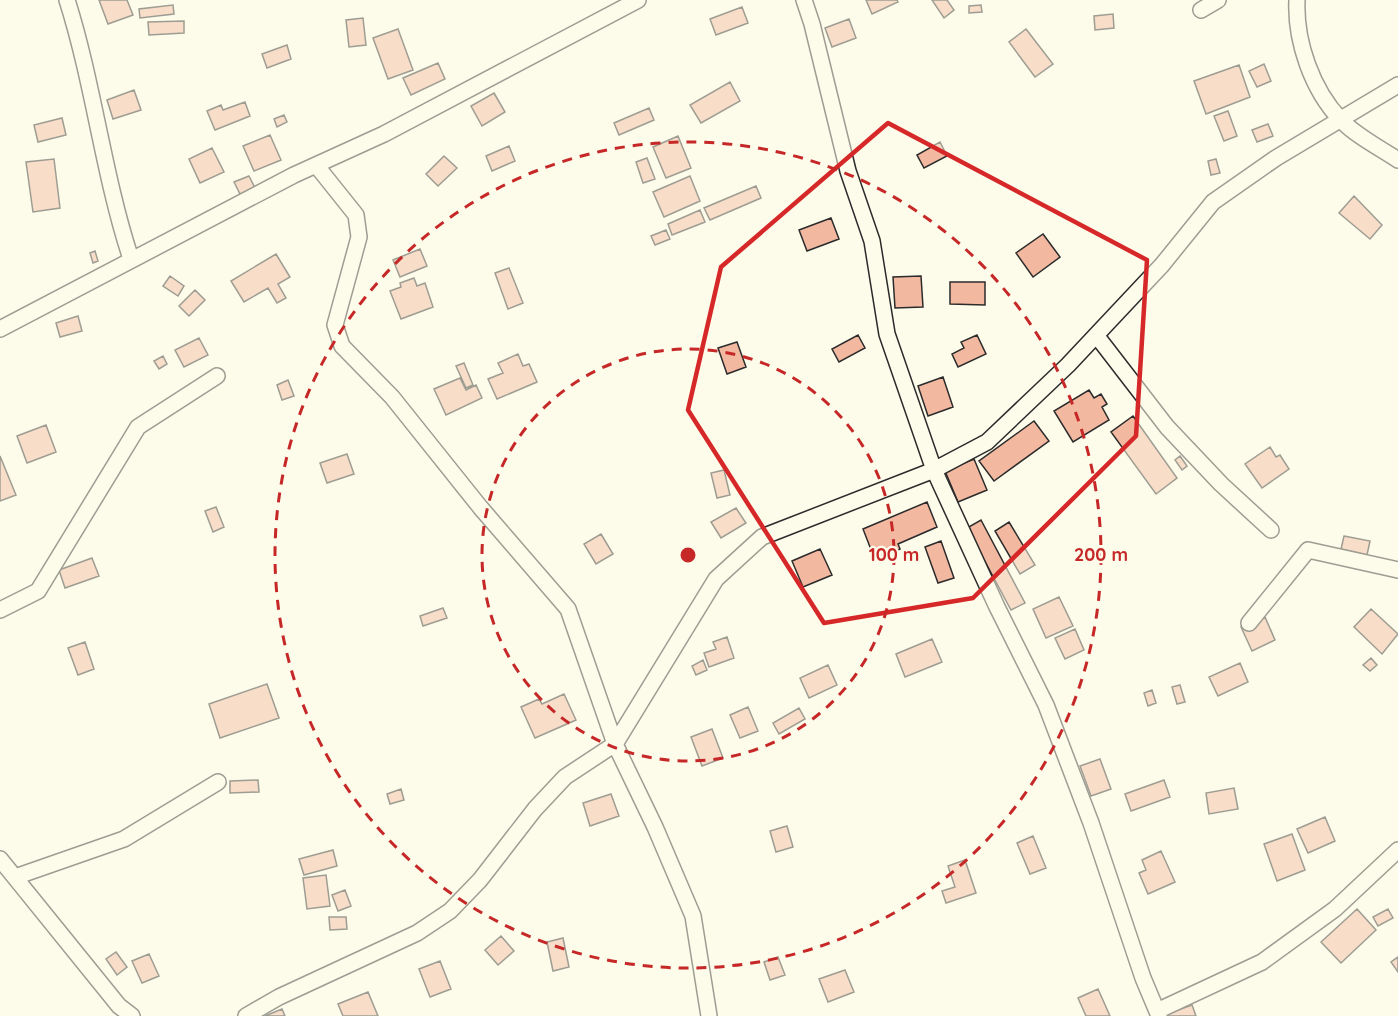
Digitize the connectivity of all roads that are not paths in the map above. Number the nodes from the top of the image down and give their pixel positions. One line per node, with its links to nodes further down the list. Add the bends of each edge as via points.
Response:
1 (67, 0): 11 (street, via 80,40 114,200)
2 (638, 0): 10 (street, via 384,134)
3 (804, 0): 15 (street, via 848,171 872,241 887,334)
4 (1218, 0): 6 (street)
5 (1297, 0): 8 (street, via 1296,16 1307,62 1320,93)
6 (1201, 10)
7 (1398, 85): 8 (street)
8 (1341, 120): 9 (street); 13 (street, via 1276,158 1213,202 1162,265)
9 (1398, 160)
10 (316, 165): 11 (street); 20 (street, via 356,215 359,237 335,325 342,346 399,405 568,609)
11 (131, 259): 12 (street)
12 (0, 329)
13 (1096, 335): 15 (street, via 1003,430); 16 (street, via 1167,427)
14 (217, 376): 18 (street, via 138,427 38,591)
15 (934, 470): 20 (street, via 762,537 716,579); 25 (street, via 1046,705)
16 (1271, 530)
17 (1398, 570): 19 (street, via 1308,550)
18 (0, 610)
19 (1249, 623)
20 (615, 744): 27 (street, via 566,777 450,911 417,933); 28 (street, via 693,916)
21 (218, 782): 24 (street, via 124,839)
22 (1398, 850): 25 (street, via 1335,909 1262,962)
23 (0, 859): 24 (street)
24 (15, 877): 26 (street, via 119,1006)
25 (1158, 1014)
26 (132, 1016)
27 (246, 1016)
28 (708, 1016)

